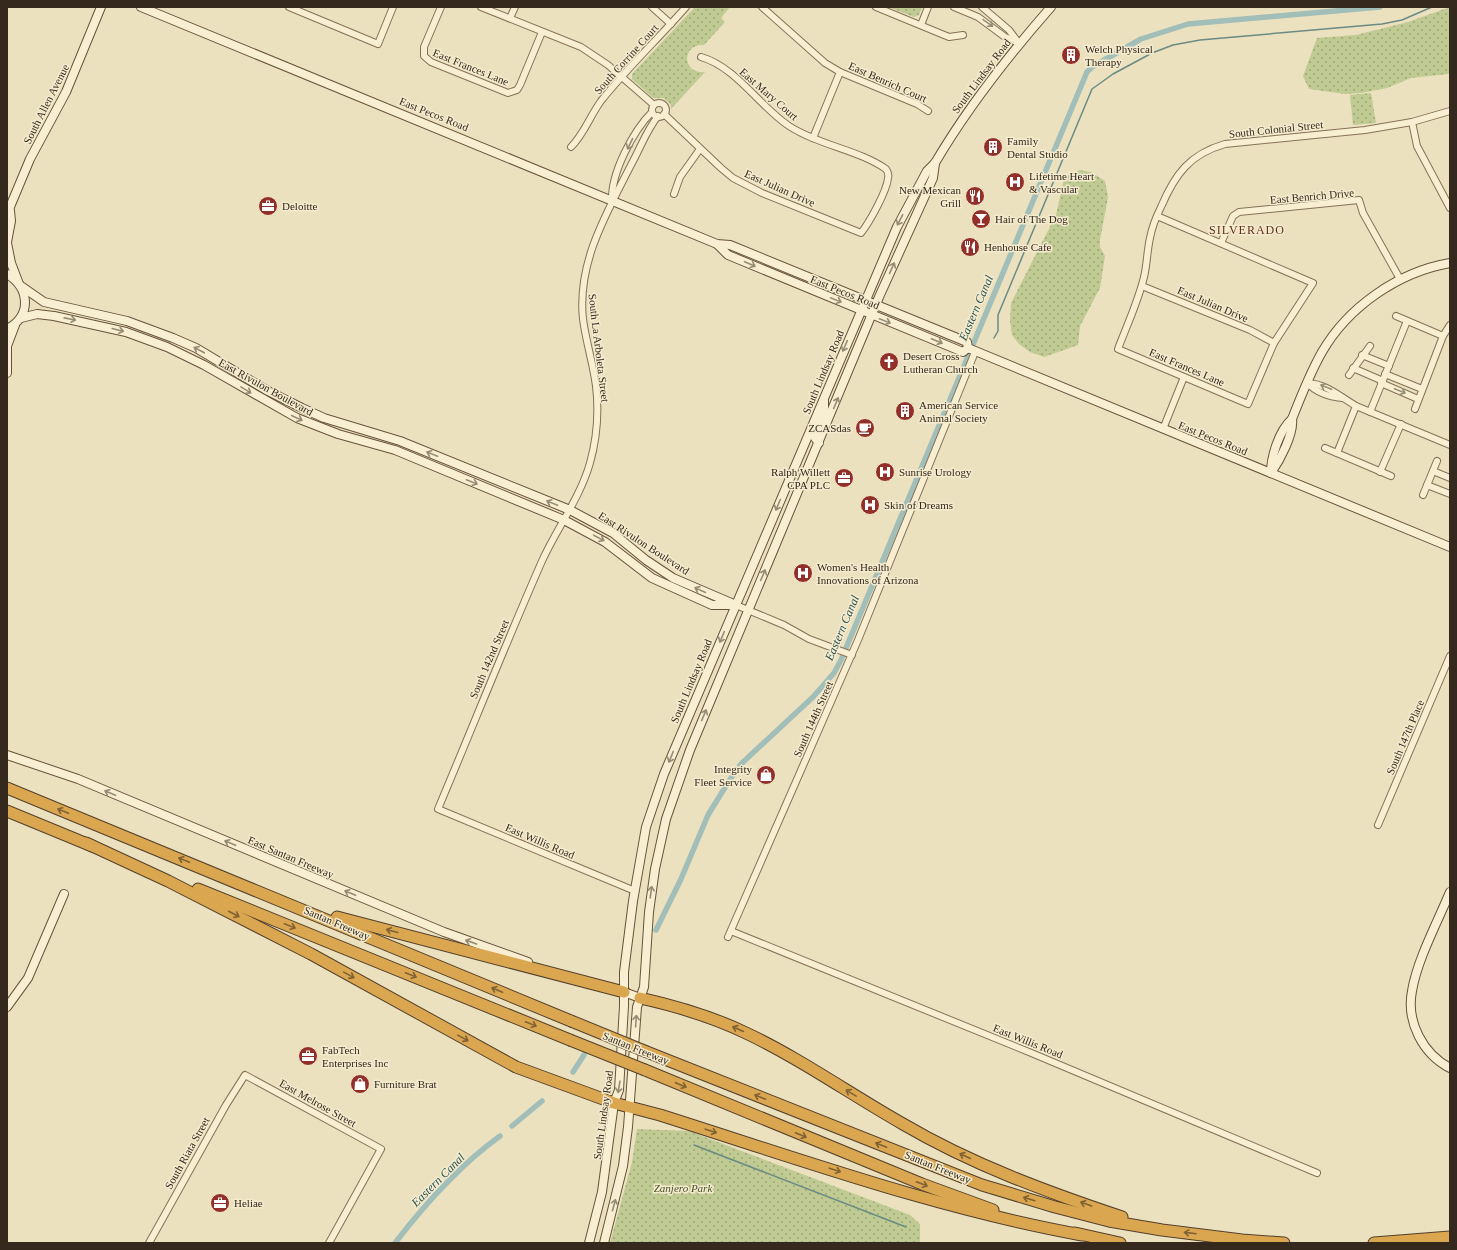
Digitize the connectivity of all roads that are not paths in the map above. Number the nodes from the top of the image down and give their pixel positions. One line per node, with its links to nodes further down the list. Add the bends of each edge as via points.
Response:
1 (102, 7): 37 (main road, South Allen Avenue, via 66,92 30,159)
2 (141, 7): 35 (main road, East Pecos Road)
3 (289, 7): 4 (street, via 378,44)
4 (393, 7)
5 (441, 7): 19 (street, East Frances Lane, via 424,47 424,56 431,62 503,91 512,93 517,90)
6 (482, 7): 16 (street)
7 (515, 7): 16 (street)
8 (652, 7): 17 (street)
9 (686, 7): 17 (street, South Corrine Court)
10 (762, 7): 23 (street, via 814,54)
11 (876, 7): 18 (street)
12 (928, 7): 18 (street)
13 (954, 7): 21 (street, one-way to 21, via 978,17 1005,37)
14 (982, 7): 21 (street)
15 (1051, 7): 21 (main road, South Lindsay Road)
16 (510, 18): 19 (street)
17 (671, 24): 24 (street, South Corrine Court)
18 (921, 25): 20 (street, via 949,37)
19 (542, 32): 24 (street, via 581,48)
20 (963, 35)
21 (1020, 43): 33 (main road, South Lindsay Road, via 978,97)
22 (701, 57): 30 (street, East Mary Court, via 720,64 778,118)
23 (840, 72): 26 (street, East Benrich Court); 30 (street)
24 (622, 76): 25 (street); 31 (street, South Corrine Court, via 600,102 584,132)
25 (653, 109): 28 (street); 28 (street, via 657,103 662,104 666,109); 35 (street, South La Arboleta Street, one-way to 35, via 640,126 630,146 612,188)
26 (928, 111)
27 (1450, 111): 29 (street, South Colonial Street)
28 (661, 115): 32 (street, East Julian Drive); 35 (street, South La Arboleta Street, via 645,135 619,191)
29 (1412, 122): 36 (street, via 1417,146); 38 (street, South Colonial Street, via 1366,130 1238,142 1215,147 1185,165 1168,190)
30 (813, 138): 39 (street, East Mary Court, via 882,166 889,174 887,184)
31 (571, 147)
32 (700, 149): 34 (street, via 680,177); 39 (street, East Julian Drive, via 721,168 746,185)
33 (935, 164): 48 (main road, South Lindsay Road, one-way to 48, via 927,171 906,209); 49 (main road, South Lindsay Road, one-way to 33, via 933,178)
34 (674, 194)
35 (612, 200): 42 (main road, East Pecos Road); 92 (street, South La Arboleta Street, via 589,256 582,289 583,318 596,386 598,419 589,466)
36 (1450, 208)
37 (8, 212): 40 (main road, South Allen Avenue, via 10,221)
38 (1157, 216): 41 (street); 47 (street, South Colonial Street, via 1149,239)
39 (862, 234)
40 (7, 243): 46 (main road, South Allen Avenue, via 11,263)
41 (1221, 243): 45 (street, East Benrich Drive, via 1233,216 1238,212 1359,200 1363,213); 58 (street, via 1313,282)
42 (717, 244): 48 (main road, East Pecos Road, via 730,245); 50 (main road, East Pecos Road, one-way to 50, via 728,255)
43 (1450, 263): 45 (main road)
44 (7, 274): 46 (main road, East Rivulon Boulevard)
45 (1400, 279): 70 (main road, via 1373,296 1349,317 1328,342)
46 (20, 285): 53 (main road, South Allen Avenue, via 25,302); 92 (main road, East Rivulon Boulevard, one-way to 46, via 400,441 324,418 273,394 218,360 173,338 127,321 44,302)
47 (1142, 286): 58 (street, East Julian Drive, via 1250,330); 60 (street, South Colonial Street)
48 (865, 300): 49 (main road, East Pecos Road); 50 (main road, South Lindsay Road)
49 (876, 304): 51 (main road, South Lindsay Road); 61 (main road, East Pecos Road, via 967,342)
50 (861, 310): 51 (main road, East Pecos Road); 72 (main road, South Lindsay Road, one-way to 72)
51 (872, 315): 61 (main road, East Pecos Road, one-way to 61, via 963,352); 79 (main road, South Lindsay Road, one-way to 51)
52 (1396, 316): 54 (street)
53 (18, 321): 56 (main road); 65 (main road, via 7,346); 93 (main road, East Rivulon Boulevard, one-way to 93, via 44,314 142,337 204,365 297,418 338,434 395,450)
54 (1408, 321): 57 (street); 63 (street)
55 (1450, 325): 57 (street)
56 (7, 329)
57 (1443, 336): 71 (street)
58 (1274, 343): 68 (street, East Frances Lane, via 1248,404)
59 (1370, 346): 62 (street)
60 (1118, 349): 68 (street, East Frances Lane)
61 (972, 350): 78 (main road, East Pecos Road); 97 (street, South 144th Street)
62 (1362, 355): 63 (street); 64 (street)
63 (1389, 366): 66 (street)
64 (1353, 368): 67 (street); 69 (street)
65 (7, 373)
66 (1385, 374): 69 (street); 71 (street)
67 (1349, 375)
68 (1184, 377): 78 (street)
69 (1382, 382): 73 (street, one-way to 73); 76 (street)
70 (1307, 383): 74 (street, via 1316,383 1336,391); 86 (main road, via 1292,419 1293,426)
71 (1422, 389): 73 (street)
72 (824, 396): 79 (main road, via 824,413 815,438); 95 (main road, South Lindsay Road, one-way to 95)
73 (1418, 399): 75 (street)
74 (1356, 406): 76 (street); 82 (street)
75 (1415, 409)
76 (1370, 412): 77 (street)
77 (1401, 424): 80 (street); 85 (street)
78 (1163, 430): 86 (main road, East Pecos Road)
79 (819, 443): 96 (main road, South Lindsay Road, one-way to 79)
80 (1450, 445)
81 (1325, 448): 82 (street)
82 (1336, 453): 85 (street)
83 (1438, 461): 84 (street)
84 (1433, 471): 88 (street); 89 (street)
85 (1380, 472): 87 (street)
86 (1271, 473): 94 (main road, East Pecos Road)
87 (1391, 476)
88 (1450, 478)
89 (1427, 485): 90 (street); 91 (street)
90 (1450, 494)
91 (1423, 495)
92 (570, 510): 93 (street, South La Arboleta Street); 95 (main road, East Rivulon Boulevard, one-way to 92, via 673,578 613,534)
93 (564, 520): 95 (main road, East Rivulon Boulevard, one-way to 95, via 605,542 652,578 712,605); 101 (street, South 142nd Street, via 526,598)
94 (1450, 547)
95 (736, 605): 96 (street); 105 (main road, South Lindsay Road, one-way to 105, via 654,802 641,852)
96 (748, 610): 97 (street); 112 (main road, South Lindsay Road, one-way to 96, via 644,987 650,897 666,819 690,750)
97 (850, 654): 109 (street, South 144th Street)
98 (1450, 656): 103 (street, South 147th Place)
99 (7, 755): 110 (main road, East Santan Freeway, one-way to 99, via 444,932 78,780)
100 (7, 788): 108 (highway, Santan Freeway, one-way to 100)
101 (438, 809): 105 (street, East Willis Road)
102 (7, 811): 104 (highway, Santan Freeway)
103 (1378, 825)
104 (86, 843): 116 (highway, one-way to 116, via 168,881 306,951 509,1064); 120 (highway, Santan Freeway, one-way to 120, bridge, via 869,1163 974,1204)
105 (635, 891): 111 (main road, South Lindsay Road, via 624,972)
106 (1450, 892): 114 (main road, via 1415,978 1411,1005 1416,1030 1423,1044 1431,1054)
107 (64, 894): 113 (main road, via 28,978)
108 (298, 907): 110 (highway, one-way to 108); 119 (highway, Santan Freeway, one-way to 108, bridge, via 1109,1221 982,1185 647,1052)
109 (730, 934): 118 (street, East Willis Road, via 1029,1052)
110 (568, 977): 111 (highway)
111 (624, 992): 112 (main road); 116 (main road, South Lindsay Road, one-way to 116, via 619,1090)
112 (640, 998): 117 (main road, South Lindsay Road, one-way to 112, via 637,1007); 119 (highway, one-way to 112, via 1069,1198 965,1156 903,1124 794,1058 746,1033 705,1016)
113 (7, 1007)
114 (1450, 1068)
115 (245, 1075): 122 (street, South Riata Street); 123 (street, East Melrose Street, via 381,1149)
116 (614, 1103): 117 (highway); 124 (main road, South Lindsay Road, via 602,1192)
117 (630, 1107): 120 (highway, one-way to 120, via 932,1201); 125 (main road, South Lindsay Road, one-way to 117, via 623,1166)
118 (1317, 1173)
119 (1162, 1230): 127 (highway, Santan Freeway, one-way to 119)
120 (1082, 1235): 126 (highway, Santan Freeway)
121 (1450, 1237): 128 (highway)
122 (148, 1243)
123 (329, 1243)
124 (589, 1243)
125 (604, 1243)
126 (1120, 1243)
127 (1284, 1243)
128 (1374, 1243)

